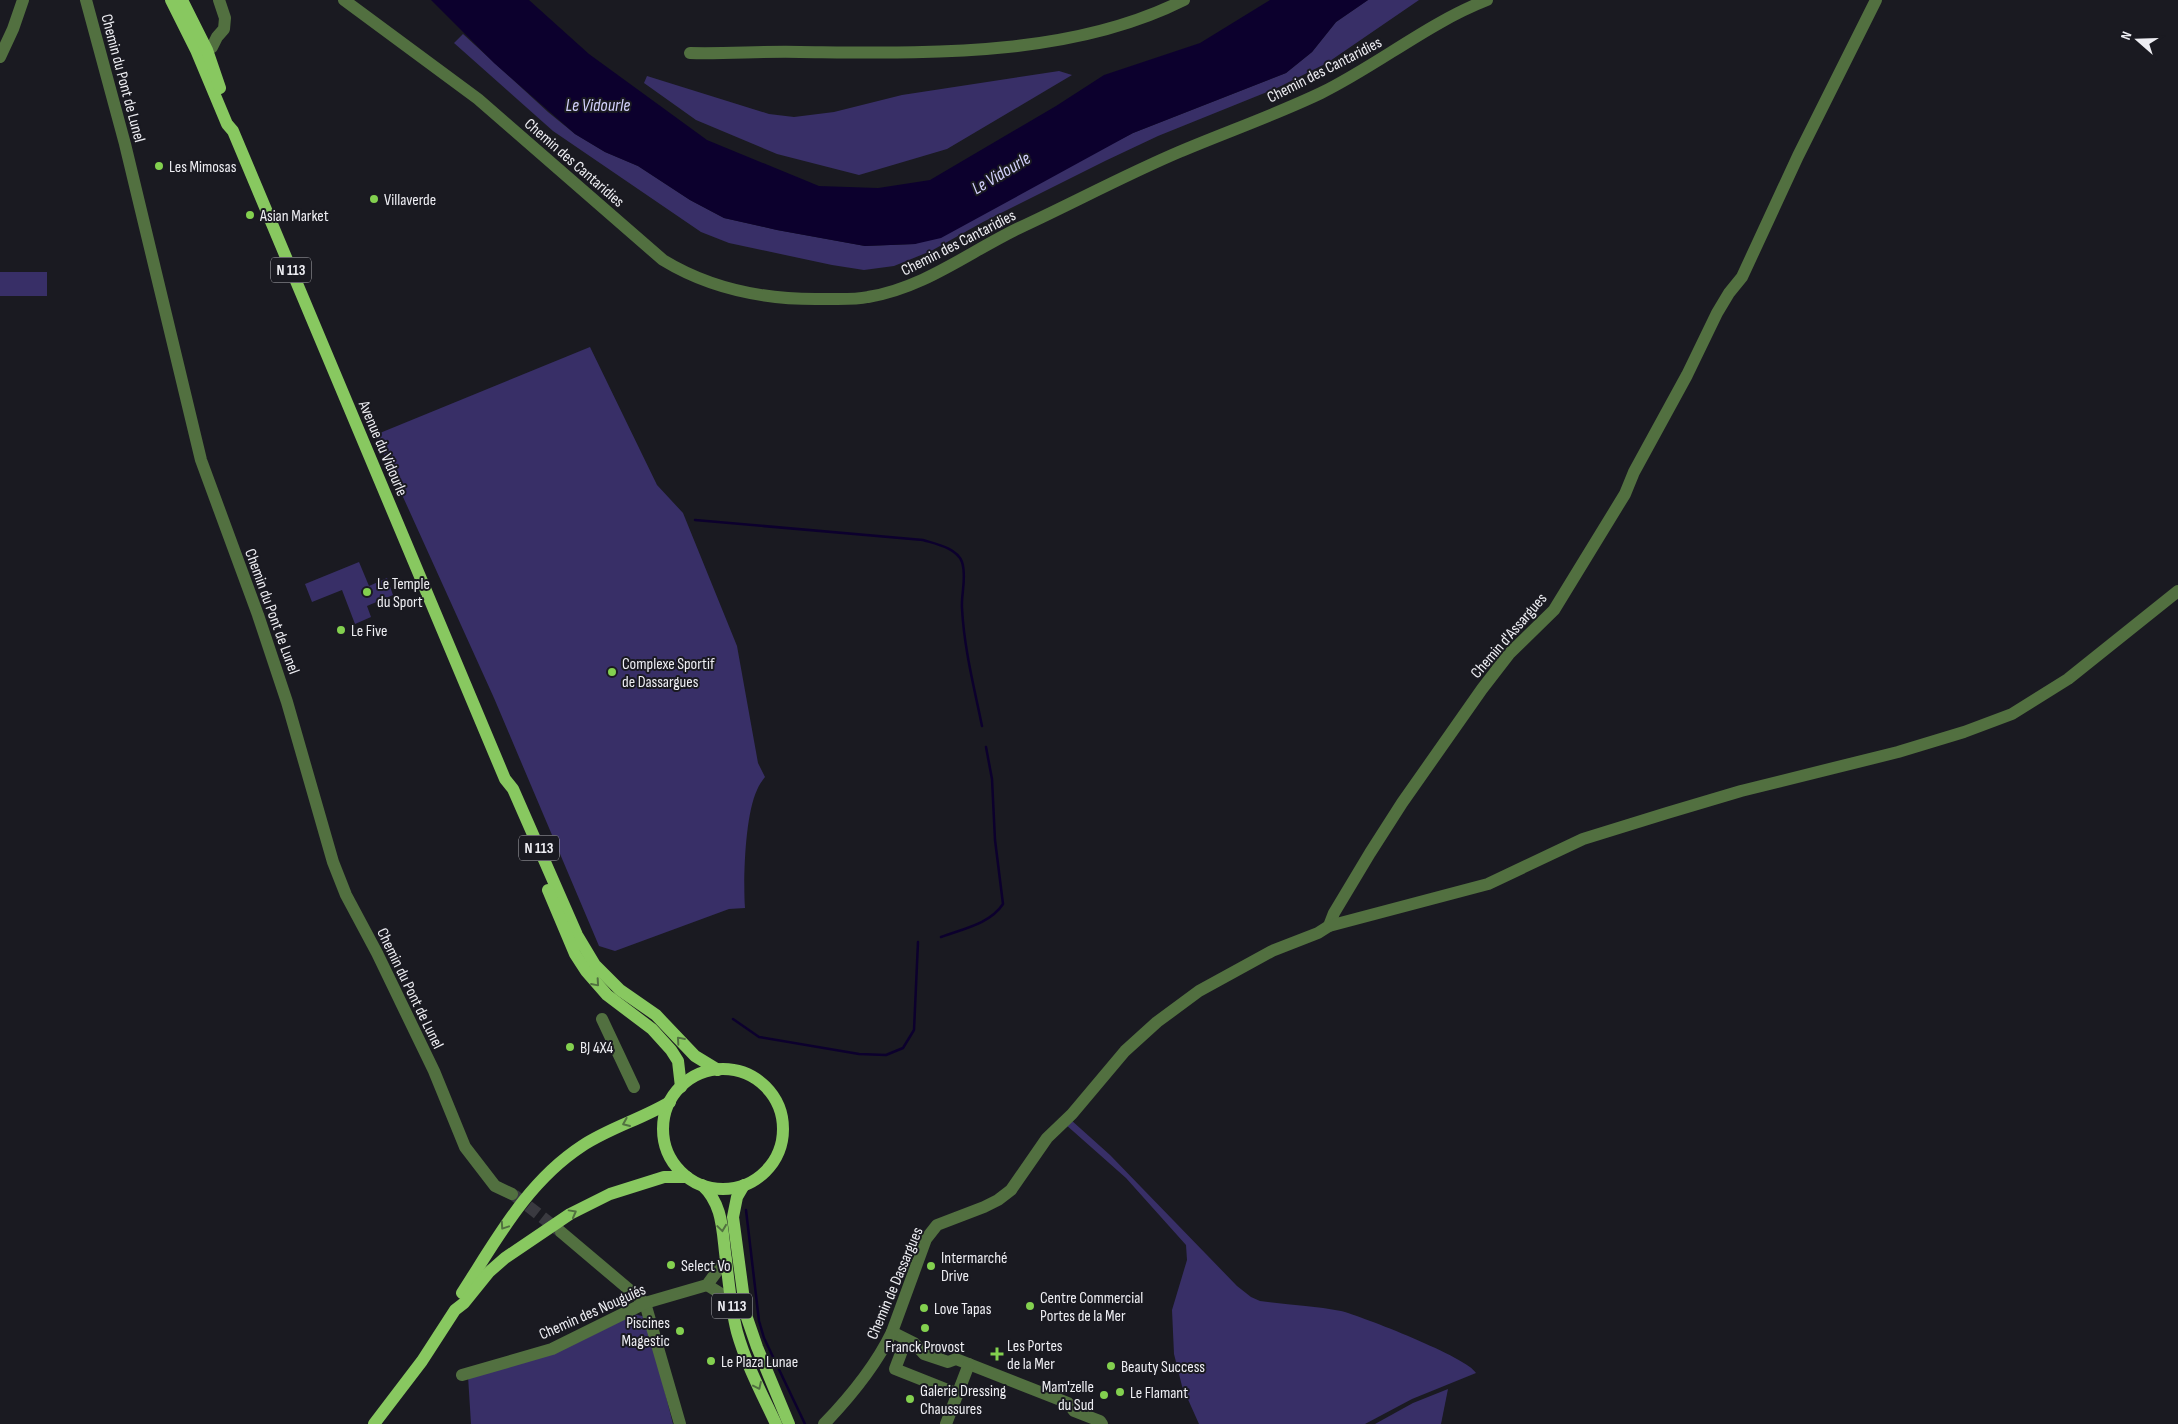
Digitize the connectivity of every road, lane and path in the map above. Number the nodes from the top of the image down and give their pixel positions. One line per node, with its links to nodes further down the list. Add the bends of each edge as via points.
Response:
1 (23, 0): 12 (street)
2 (86, 0): 24 (street, Chemin du Pont de Lunel, via 125,144 201,460 287,702 333,862 346,895 434,1071 465,1147 495,1186)
3 (171, 0): 10 (main road, Avenue du Vidourle / N 113)
4 (182, 0): 10 (main road, Avenue du Vidourle / N 113)
5 (219, 0): 10 (street, via 224,29 215,43)
6 (344, 0): 8 (street, Chemin des Cantaridies, via 468,90 663,260 687,274 721,286 764,297 810,300 867,298 931,277 996,239 1127,176 1322,92 1443,21)
7 (1184, 0): 11 (street, via 1096,33 1028,43 903,52)
8 (1486, 0)
9 (1876, 0): 15 (street, Chemin d'Assargues, via 1798,156 1742,278 1717,312 1625,494 1554,610 1509,654 1393,817)
10 (202, 47): 14 (main road, Avenue du Vidourle / N 113, via 227,124 233,131)
11 (690, 53)
12 (0, 57)
13 (2178, 591): 15 (street, Chemin de Dassargues, via 2068,679 2012,714 1898,752 1741,791 1657,816 1583,839 1488,884)
14 (505, 779): 17 (main road, Avenue du Vidourle / N 113, one-way to 14, via 695,1056 656,1015 620,990 595,965 577,935 513,789); 19 (main road, Avenue du Vidourle / N 113, one-way to 19, via 506,791 575,954 607,995 652,1029 671,1050 678,1061)
15 (1329, 926): 31 (street, Chemin de Dassargues, via 1272,951 1199,992 1157,1022 1125,1051 1038,1149 1010,1190 984,1207 931,1230)
16 (602, 1019): 18 (street)
17 (718, 1070): 19 (main road, via 702,1073); 23 (main road, via 731,1070 756,1079 766,1087 780,1109 783,1129 780,1148 766,1171)
18 (634, 1087)
19 (681, 1087): 20 (main road)
20 (670, 1102): 21 (main road, via 664,1122 665,1143 673,1162); 30 (main road, one-way to 30, via 596,1138 550,1170 516,1209 458,1299)
21 (687, 1177): 22 (main road); 30 (main road, one-way to 21, via 505,1258 570,1214 610,1194 653,1180)
22 (702, 1185): 23 (main road, via 728,1189); 26 (main road, N 113, one-way to 26, via 717,1205)
23 (744, 1185): 39 (main road, N 113, via 737,1197 733,1217 746,1315)
24 (512, 1194)
25 (561, 1232): 29 (street)
26 (726, 1259): 27 (street); 28 (main road, N 113)
27 (707, 1285): 28 (street); 29 (street, Chemin des Nouguiés)
28 (731, 1300): 38 (main road, N 113, one-way to 38, via 737,1332 750,1368)
29 (645, 1303): 34 (street, Chemin des Nouguiés, via 552,1348); 37 (street)
30 (456, 1310): 36 (main road)
31 (892, 1332): 32 (street); 40 (street, Chemin de Dassargues, via 873,1366)
32 (906, 1340): 33 (street, via 914,1343 924,1354 948,1362 956,1359); 35 (street, via 895,1369)
33 (969, 1364): 35 (street); 42 (street, via 1068,1403 1074,1411)
34 (462, 1375)
35 (958, 1394): 41 (street)
36 (374, 1424)
37 (680, 1424)
38 (776, 1424)
39 (789, 1424)
40 (824, 1424)
41 (946, 1424)
42 (1102, 1424)

